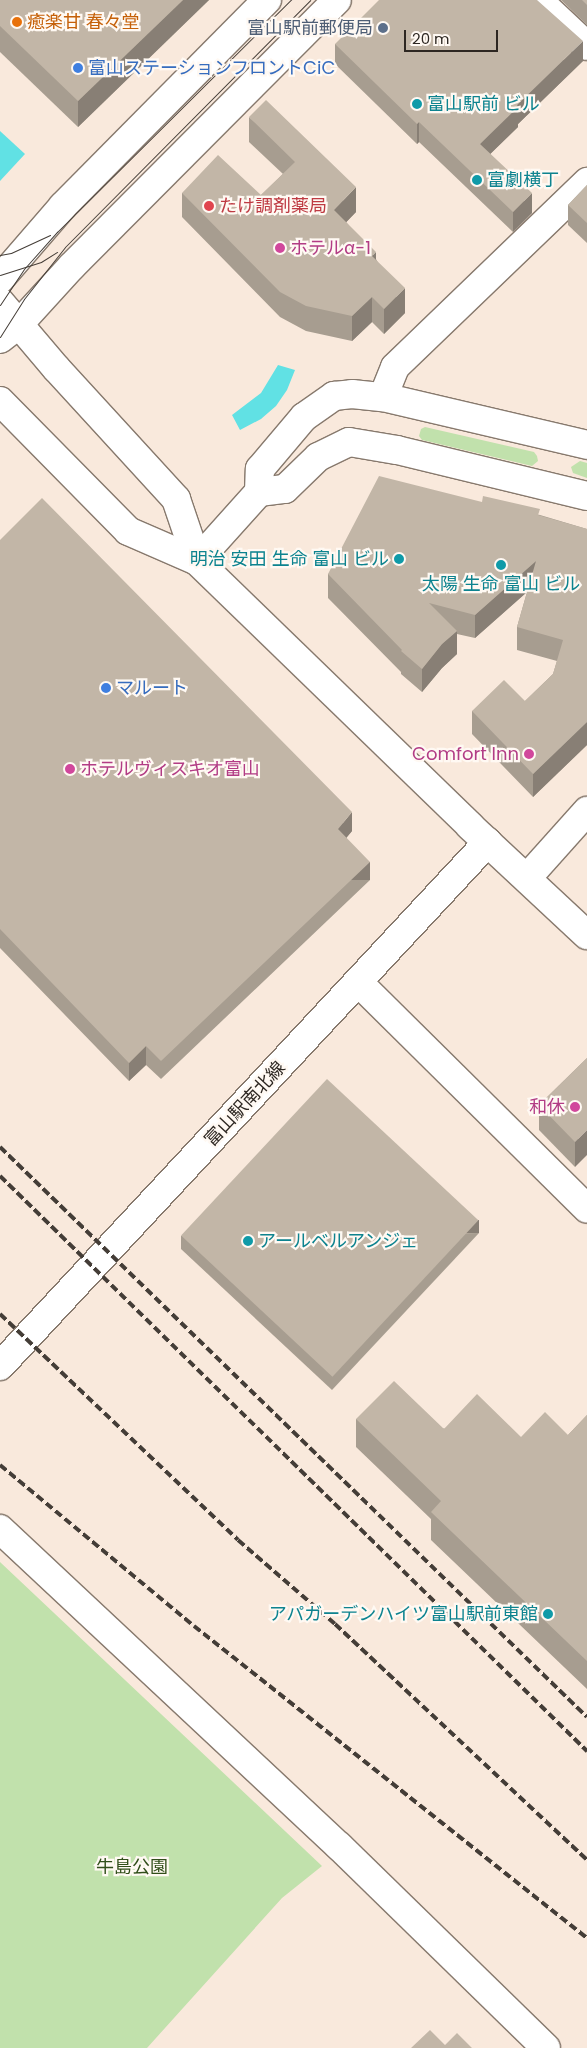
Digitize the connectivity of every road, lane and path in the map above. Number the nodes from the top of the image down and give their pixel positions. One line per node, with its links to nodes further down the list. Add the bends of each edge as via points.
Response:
1 (267, 0): 6 (street, via 64,206)
2 (338, 0): 8 (street)
3 (538, 0): 4 (street)
4 (587, 46)
5 (587, 182): 9 (street, via 395,367)
6 (0, 279)
7 (0, 302): 8 (street)
8 (10, 332): 14 (street, via 56,368 176,499)
9 (384, 397): 11 (street); 12 (street, via 334,396 304,417 260,469)
10 (0, 401): 14 (street, via 128,531)
11 (587, 445)
12 (259, 492): 13 (street, via 285,489 318,457 349,442 397,450); 14 (street)
13 (587, 496)
14 (197, 561): 16 (street)
15 (587, 811): 17 (street)
16 (488, 842): 17 (street); 19 (street, 富山駅南北線)
17 (527, 878): 18 (street)
18 (587, 935)
19 (358, 982): 20 (street); 21 (street, 富山駅南北線)
20 (587, 1209)
21 (0, 1366)
22 (0, 1529): 23 (street, via 339,1846)
23 (546, 2048)

